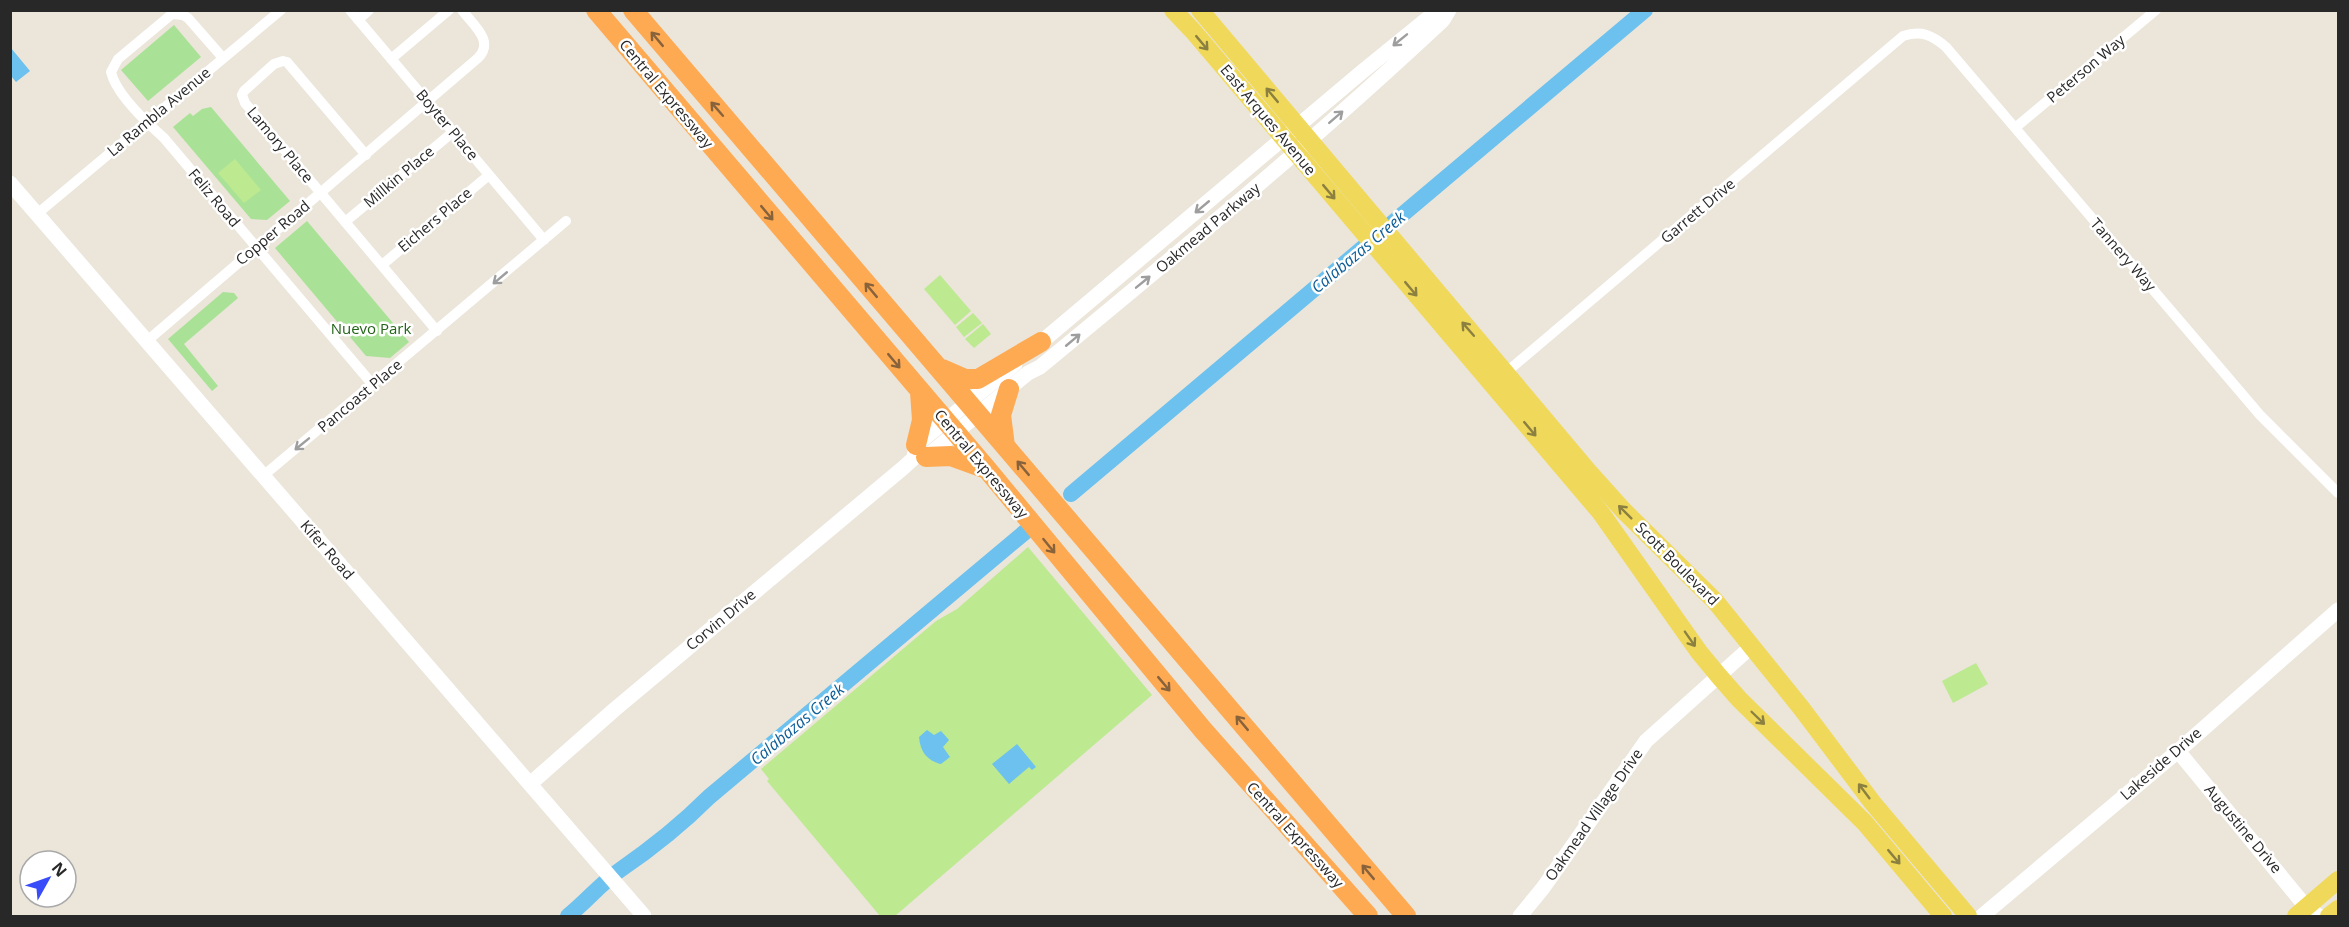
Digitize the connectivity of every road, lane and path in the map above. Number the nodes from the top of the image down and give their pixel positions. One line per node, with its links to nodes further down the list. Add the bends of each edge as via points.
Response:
1 (281, 10): 15 (street, La Rambla Avenue)
2 (350, 10): 13 (street, Boyter Place)
3 (369, 10): 13 (street)
4 (449, 10): 16 (street)
5 (462, 10): 17 (street, Copper Road, via 483,36 485,49)
6 (596, 10): 42 (highway, Central Expressway, one-way to 42)
7 (1173, 10): 22 (main road, East Arques Avenue, one-way to 22)
8 (1200, 10): 21 (main road, East Arques Avenue, one-way to 8)
9 (1438, 10): 21 (main road, Oakmead Parkway, one-way to 21, via 1363,70)
10 (1449, 10): 21 (main road, Oakmead Parkway, one-way to 10, via 1403,58)
11 (2156, 10): 19 (street, Peterson Way)
12 (634, 11): 38 (highway, Central Expressway, one-way to 12)
13 (358, 20): 16 (street, Boyter Place)
14 (1903, 36): 19 (street, Tannery Way, via 1921,32 1937,40); 39 (street, Garrett Drive)
15 (223, 58): 18 (street, La Rambla Avenue); 18 (street, Feliz Road, via 188,18 178,14 167,17 112,68 116,85)
16 (391, 59): 17 (street, Boyter Place)
17 (428, 102): 20 (street, Boyter Place); 24 (street, Copper Road)
18 (147, 122): 28 (street, La Rambla Avenue); 33 (street, Feliz Road)
19 (2015, 128): 49 (street, Tannery Way, via 2260,415)
20 (453, 132): 25 (street, Boyter Place); 30 (street, Millkin Place)
21 (1304, 133): 22 (main road, Oakmead Parkway); 23 (main road, Oakmead Parkway); 31 (main road, East Arques Avenue)
22 (1283, 139): 23 (main road, East Arques Avenue); 37 (main road, Oakmead Parkway, one-way to 37)
23 (1296, 153): 31 (main road, East Arques Avenue, one-way to 31); 41 (main road, Oakmead Parkway, one-way to 23)
24 (366, 155): 27 (street, Copper Road); 27 (street, Lamory Place, via 290,65 282,61 274,64 247,87 243,99)
25 (489, 175): 32 (street, Boyter Place); 34 (street, Eichers Place)
26 (10, 183): 28 (main road, Kifer Road)
27 (321, 193): 30 (street, Lamory Place); 33 (street, Copper Road)
28 (37, 214): 36 (main road, Kifer Road)
29 (566, 221): 32 (street, Pancoast Place)
30 (345, 222): 34 (street, Lamory Place)
31 (1369, 226): 39 (main road, Scott Boulevard)
32 (544, 240): 35 (street, Pancoast Place, one-way to 35)
33 (256, 248): 36 (street, Copper Road); 40 (street, Feliz Road)
34 (382, 265): 35 (street, Lamory Place)
35 (437, 331): 40 (street, Pancoast Place)
36 (147, 341): 48 (main road, Kifer Road)
37 (1041, 342): 38 (highway, via 978,379 965,379); 43 (main road, Oakmead Parkway)
38 (936, 366): 43 (highway, Central Expressway)
39 (1499, 379): 51 (main road, Scott Boulevard, one-way to 39, via 1715,601); 52 (main road, Scott Boulevard, one-way to 52)
40 (373, 385): 48 (street, Pancoast Place, one-way to 48)
41 (1009, 389): 43 (main road, Oakmead Parkway); 45 (highway, via 1001,415)
42 (920, 392): 44 (highway, Central Expressway); 46 (highway)
43 (973, 409): 44 (main road, Oakmead Parkway); 45 (highway, Central Expressway)
44 (950, 427): 46 (main road, Corvin Drive); 47 (highway, Central Expressway)
45 (1005, 446): 62 (highway, Central Expressway, one-way to 45)
46 (918, 453): 47 (highway, via 951,456); 54 (main road, Corvin Drive)
47 (986, 468): 55 (highway, Central Expressway, one-way to 55, via 1203,730)
48 (263, 476): 54 (main road, Kifer Road)
49 (2338, 493)
50 (2338, 610): 53 (main road, Lakeside Drive)
51 (1752, 646): 52 (main road, Oakmead Village Drive); 65 (main road, Scott Boulevard, one-way to 51, via 1872,802)
52 (1718, 675): 63 (main road, Oakmead Village Drive, via 1646,741); 64 (main road, Scott Boulevard, one-way to 64, via 1865,823)
53 (2178, 751): 58 (main road, Augustine Drive); 66 (main road, Lakeside Drive)
54 (530, 784): 59 (main road, Kifer Road)
55 (1322, 865): 60 (highway, via 1332,886); 61 (highway, Central Expressway)
56 (2338, 880): 58 (main road)
57 (2338, 909): 67 (main road)
58 (2308, 914)
59 (644, 916)
60 (1357, 916)
61 (1368, 916)
62 (1406, 916)
63 (1520, 916)
64 (1943, 916)
65 (1968, 916)
66 (1982, 916)
67 (2329, 916)

